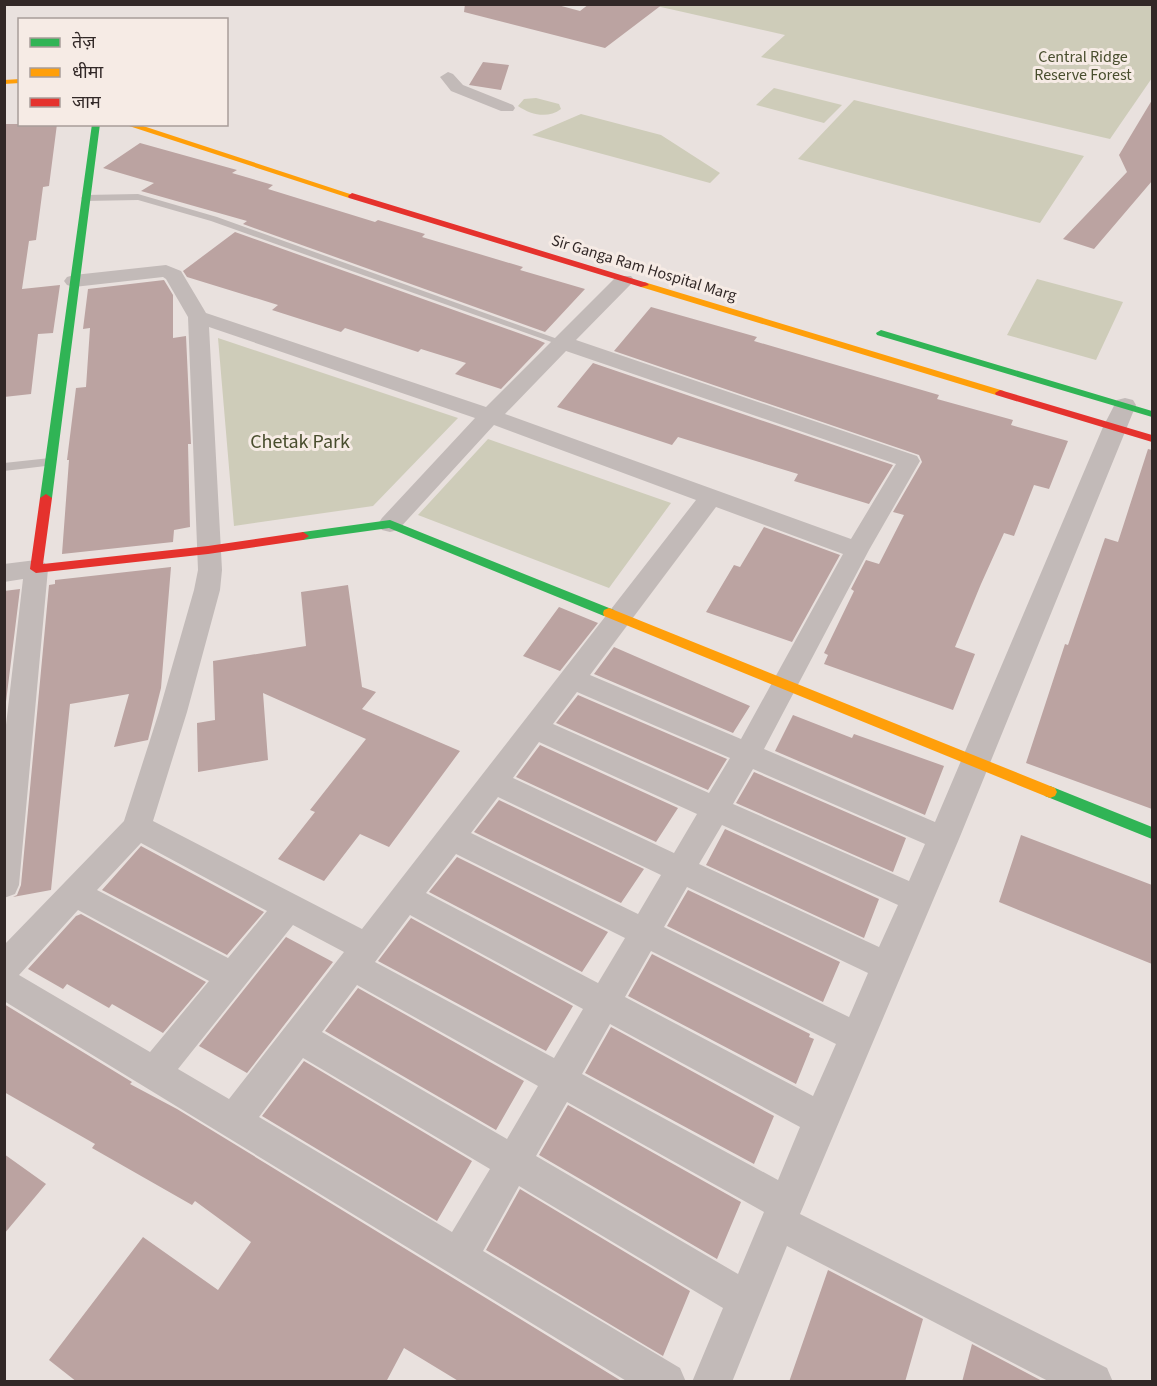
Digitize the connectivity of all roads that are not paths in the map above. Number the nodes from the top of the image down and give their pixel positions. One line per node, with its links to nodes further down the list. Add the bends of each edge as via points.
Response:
1 (448, 77): 2 (street, via 457,88)
2 (507, 108)
3 (96, 126): 5 (street)
4 (133, 126): 6 (street, Sir Ganga Ram Hospital Marg, via 279,175)
5 (85, 198): 7 (street); 10 (lane, via 138,197 214,219)
6 (630, 274): 10 (street); 13 (street, Sir Ganga Ram Hospital Marg)
7 (74, 281): 8 (street, via 166,271 174,275); 15 (street)
8 (198, 317): 12 (street); 19 (street)
9 (870, 330): 13 (street, Sir Ganga Ram Hospital Marg)
10 (561, 342): 12 (street); 20 (street, via 909,461)
11 (1152, 414): 13 (street, Sir Ganga Ram Hospital Marg)
12 (490, 416): 17 (street); 18 (street)
13 (1120, 416): 14 (street, Sir Ganga Ram Hospital Marg); 28 (street)
14 (1152, 439)
15 (50, 462): 16 (lane); 21 (street)
16 (4, 467)
17 (711, 496): 20 (street); 23 (street)
18 (390, 524): 19 (street); 23 (street)
19 (207, 550): 21 (street); 31 (street, via 207,590)
20 (857, 550): 25 (street)
21 (36, 569): 22 (street); 36 (street)
22 (4, 573)
23 (619, 617): 24 (street); 25 (street)
24 (572, 678): 26 (street); 27 (street)
25 (786, 686): 27 (street); 28 (street)
26 (534, 728): 29 (street); 30 (street)
27 (747, 754): 30 (street); 34 (street)
28 (976, 762): 32 (street); 34 (street)
29 (493, 782): 33 (street); 35 (street)
30 (716, 808): 35 (street); 39 (street)
31 (137, 827): 37 (street); 40 (street)
32 (1152, 833)
33 (451, 837): 38 (street); 41 (street)
34 (944, 839): 39 (street)
35 (681, 870): 41 (street); 43 (street)
36 (4, 885)
37 (75, 893): 44 (street); 45 (street)
38 (405, 897): 42 (street); 47 (street)
39 (918, 899): 43 (street)
40 (289, 907): 42 (street); 45 (street)
41 (645, 933): 47 (street); 49 (street)
42 (360, 957): 48 (street); 51 (street)
43 (888, 967): 49 (street)
44 (4, 968)
45 (232, 977): 50 (street)
46 (4, 983): 50 (street)
47 (604, 1003): 51 (street); 52 (street)
48 (298, 1037): 53 (street); 54 (street)
49 (858, 1038): 52 (street)
50 (154, 1073): 53 (street)
51 (560, 1080): 54 (street); 55 (street)
52 (821, 1119): 55 (street)
53 (234, 1121): 56 (street)
54 (513, 1163): 56 (street); 57 (street)
55 (782, 1213): 57 (street); 60 (street)
56 (459, 1257): 58 (street)
57 (745, 1299): 59 (street)
58 (666, 1382)
59 (712, 1382)
60 (1093, 1382)

